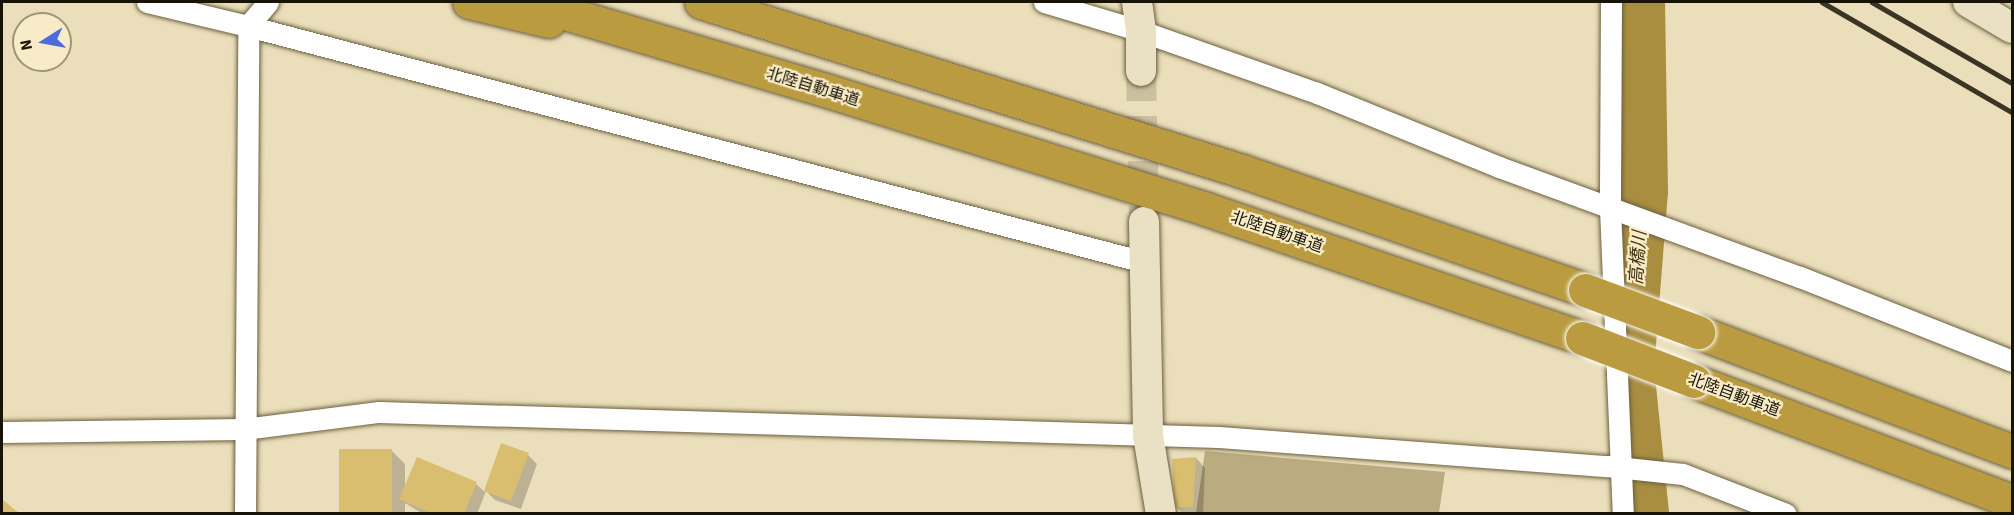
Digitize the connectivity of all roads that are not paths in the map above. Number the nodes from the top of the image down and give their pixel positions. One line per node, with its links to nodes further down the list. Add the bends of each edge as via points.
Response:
1 (147, 2): 11 (street)
2 (268, 2): 11 (street)
3 (469, 2): 15 (highway)
4 (528, 2): 15 (highway, 北陸自動車道)
5 (701, 2): 16 (highway)
6 (759, 2): 16 (highway, via 1101,113)
7 (1044, 2): 13 (street)
8 (1137, 2): 13 (street)
9 (1611, 2): 17 (street)
10 (1968, 2): 12 (street)
11 (248, 26): 19 (street); 21 (street)
12 (2013, 28)
13 (1141, 31): 14 (street); 17 (street, via 1317,93)
14 (1141, 71)
15 (828, 91): 26 (highway, 北陸自動車道, bridge, via 1206,209 1582,338)
16 (1242, 171): 24 (highway, bridge, via 1585,290)
17 (1610, 208): 20 (street); 25 (street)
18 (1144, 222): 19 (street)
19 (1144, 262): 23 (street)
20 (2013, 361)
21 (244, 429): 22 (street); 23 (street, via 379,412); 27 (street)
22 (2, 432)
23 (1148, 435): 25 (street); 28 (street)
24 (2013, 452)
25 (1622, 467): 29 (street); 30 (street, via 1683,474)
26 (2013, 501)
27 (245, 513)
28 (1161, 513)
29 (1623, 513)
30 (1786, 513)

